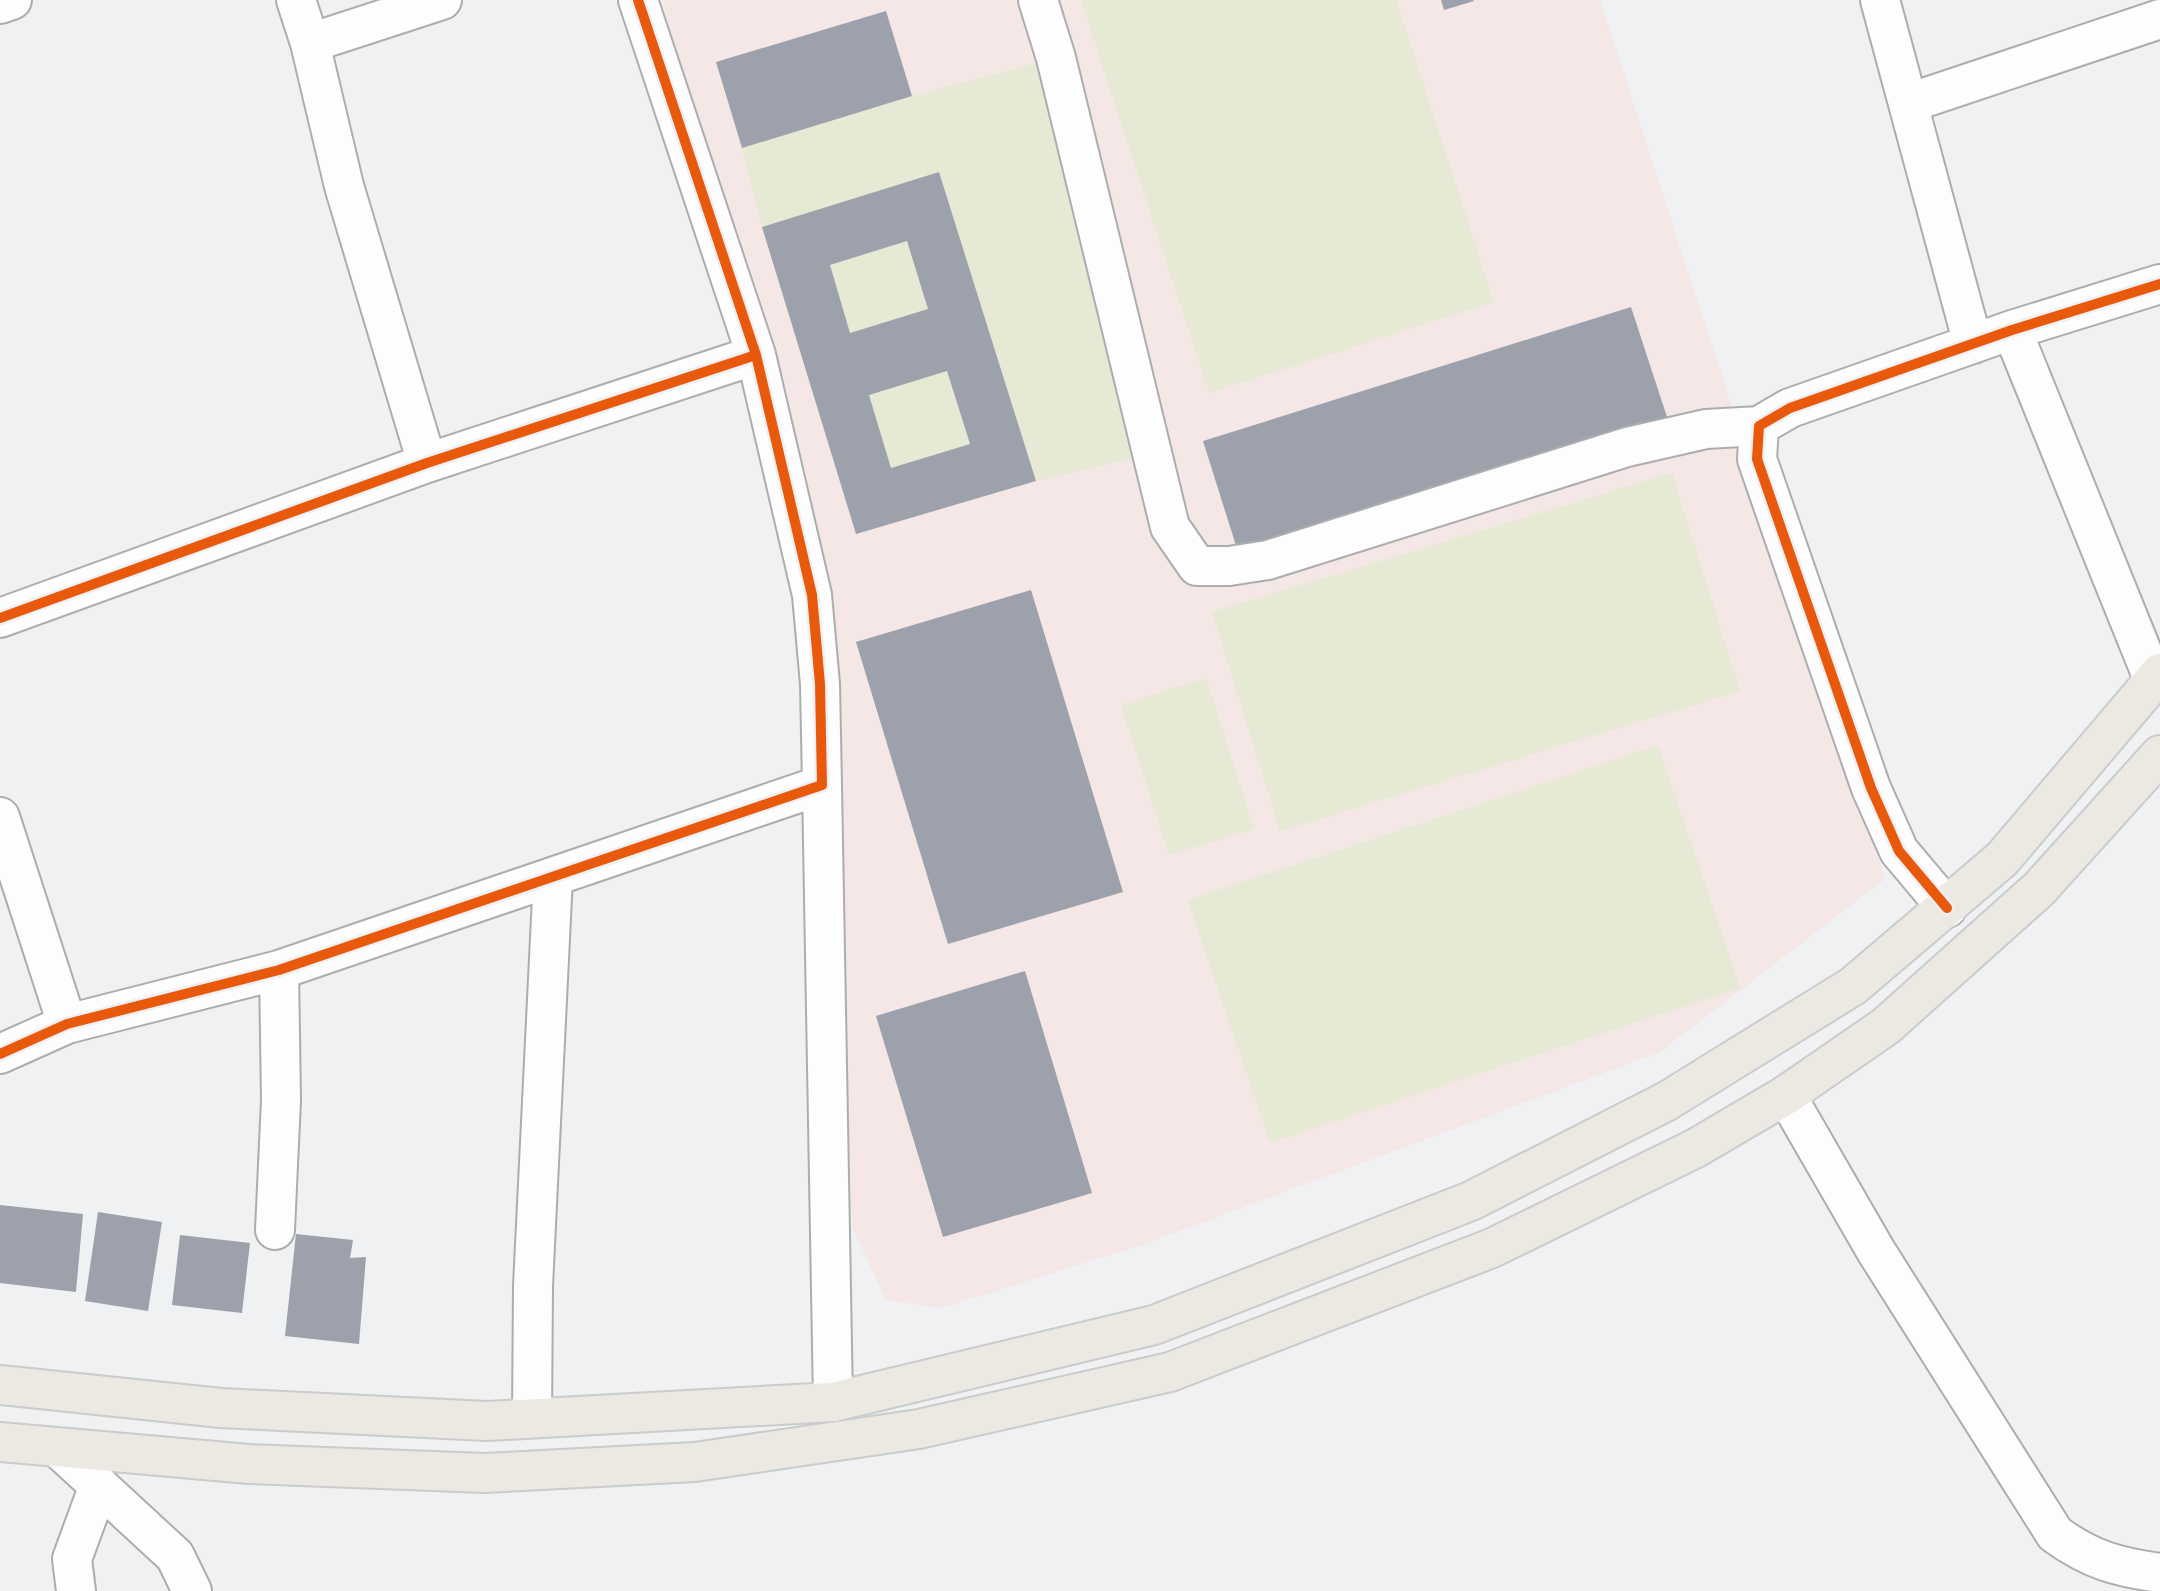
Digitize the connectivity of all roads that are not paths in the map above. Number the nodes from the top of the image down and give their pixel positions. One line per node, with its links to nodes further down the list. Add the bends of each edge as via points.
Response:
1 (12, 0): 7 (street)
2 (296, 0): 9 (street)
3 (442, 0): 9 (street)
4 (638, 0): 14 (street)
5 (1038, 0): 15 (street, via 1170,527 1197,566 1268,560 1627,447 1706,429)
6 (1880, 0): 10 (street)
7 (0, 4)
8 (2160, 19): 10 (street)
9 (310, 43): 16 (street, via 344,186)
10 (1909, 103): 13 (street)
11 (2160, 284): 12 (street)
12 (2012, 330): 13 (street); 18 (street)
13 (1973, 344): 15 (street, via 1790,408)
14 (756, 355): 16 (street); 20 (street, via 812,595)
15 (1759, 426): 23 (street, via 1757,459 1871,788 1899,851)
16 (427, 463): 17 (street)
17 (0, 618)
18 (2157, 677): 23 (main road, via 2002,859)
19 (2158, 763): 27 (main road, via 2029,898 1885,1026)
20 (822, 785): 22 (street); 30 (street)
21 (0, 817): 25 (street)
22 (553, 877): 24 (street); 32 (street, via 533,1286)
23 (1947, 908): 30 (main road, via 1853,986 1690,1087 1471,1201 1154,1325)
24 (279, 970): 25 (street); 28 (street, via 281,1100)
25 (67, 1024): 26 (street)
26 (0, 1054)
27 (1786, 1095): 35 (main road, via 1696,1148 1492,1248 1170,1372 919,1429); 38 (street, via 1876,1251 2055,1534 2084,1555)
28 (275, 1230)
29 (0, 1385): 32 (main road, via 221,1408 486,1421)
30 (833, 1402): 31 (main road)
31 (688, 1409): 32 (main road); 35 (main road)
32 (532, 1418)
33 (0, 1442): 34 (main road)
34 (58, 1448): 35 (main road, via 249,1464 485,1473); 36 (street)
35 (695, 1462)
36 (98, 1488): 37 (street); 39 (street, via 72,1559)
37 (175, 1556): 40 (street); 41 (street)
38 (2160, 1573)
39 (76, 1591)
40 (192, 1591)
41 (218, 1591)

